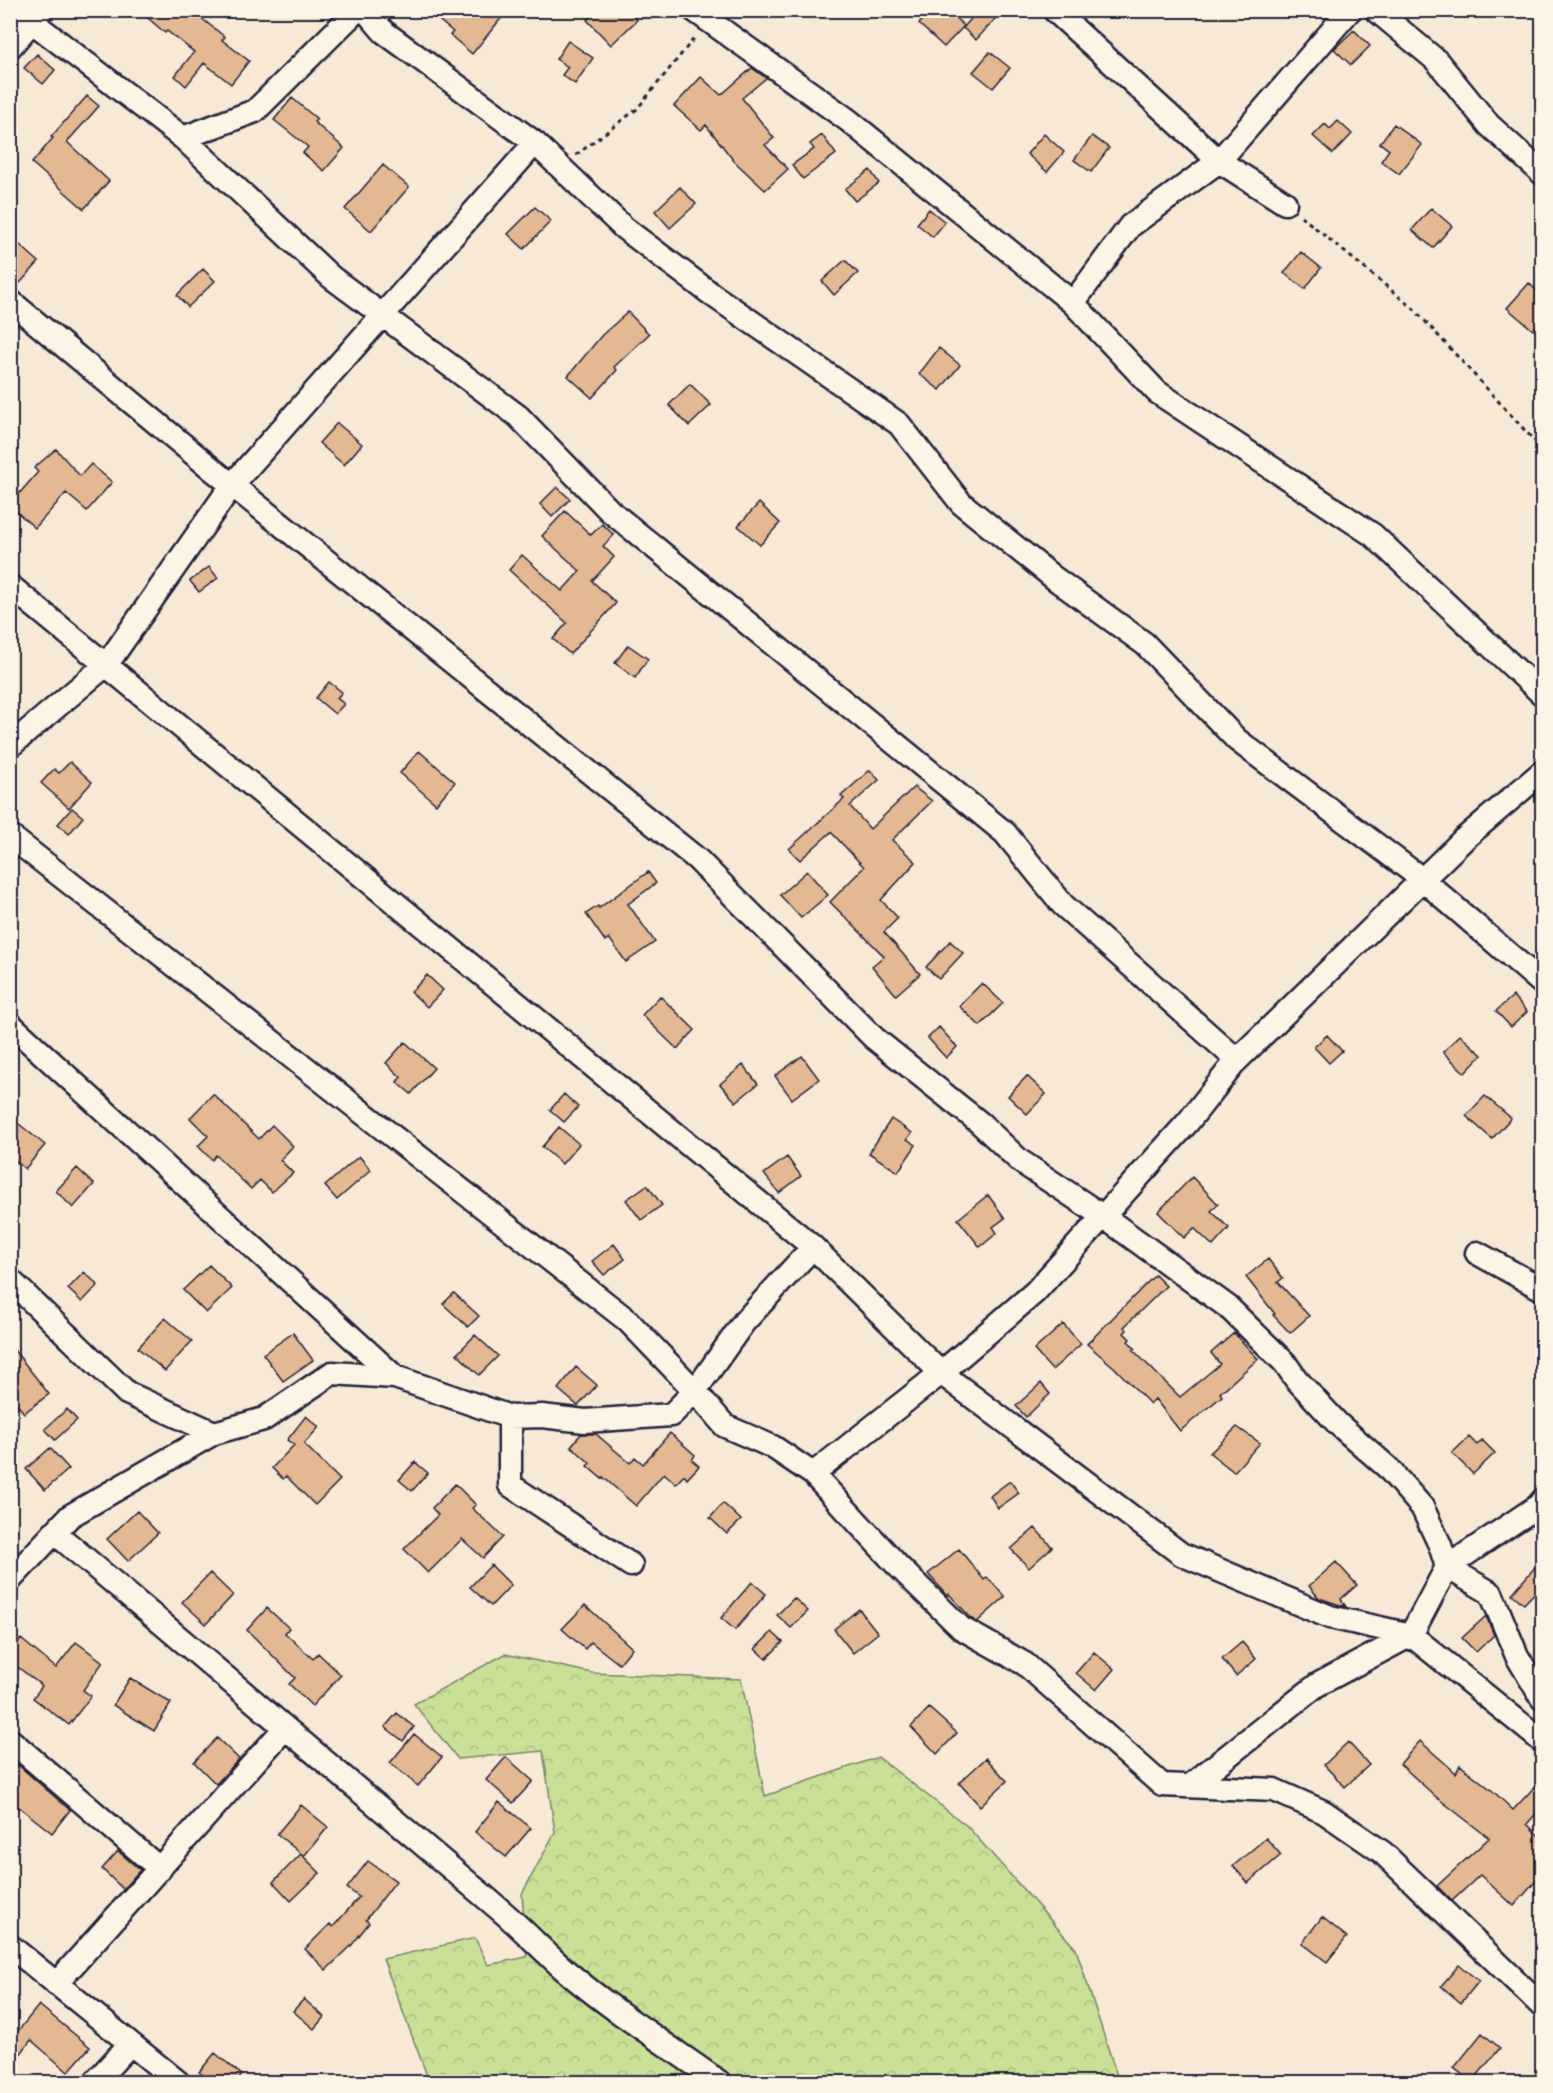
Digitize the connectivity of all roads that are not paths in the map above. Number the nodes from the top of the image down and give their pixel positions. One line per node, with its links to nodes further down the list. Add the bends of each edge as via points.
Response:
1 (357, 10): 9 (street, via 255,111)
2 (365, 10): 10 (street, via 384,32)
3 (1054, 10): 11 (street)
4 (1350, 10): 11 (street)
5 (1376, 10): 12 (street, via 1437,61 1489,125)
6 (698, 13): 15 (street, via 848,120)
7 (30, 14): 8 (street); 9 (street)
8 (10, 47)
9 (183, 138): 16 (street, via 331,277)
10 (535, 143): 16 (street); 24 (street, via 624,228 714,296 900,424 961,503 1145,644 1238,740)
11 (1219, 161): 13 (street); 15 (street, via 1130,226)
12 (1542, 173)
13 (1285, 203)
14 (10, 301): 17 (street)
15 (1073, 303): 20 (street, via 1157,392 1373,535)
16 (383, 316): 17 (street); 27 (street, via 518,416 610,511 1005,833 1063,904)
17 (232, 485): 19 (street); 28 (street, via 697,859 874,1038 980,1123 1020,1161)
18 (10, 586): 19 (street)
19 (106, 664): 21 (street); 29 (street)
20 (1542, 694)
21 (10, 747)
22 (1542, 772): 24 (street)
23 (10, 836): 35 (street, via 627,1320)
24 (1422, 879): 25 (street); 27 (street)
25 (1542, 983)
26 (10, 1024): 34 (street)
27 (1237, 1060): 28 (street)
28 (1104, 1217): 33 (street, via 1035,1292); 42 (street, via 1228,1307 1285,1363 1338,1424 1388,1467 1422,1507)
29 (813, 1248): 33 (street); 35 (street, via 744,1322)
30 (1477, 1253): 32 (street)
31 (10, 1280): 37 (street, via 127,1393)
32 (1542, 1289)
33 (941, 1373): 38 (street); 44 (street, via 1181,1554 1330,1617)
34 (394, 1377): 36 (street); 37 (street, via 332,1373 264,1419)
35 (695, 1391): 36 (street, via 671,1415 585,1420); 38 (street, via 725,1426 773,1447)
36 (510, 1417): 41 (street, via 510,1485)
37 (213, 1433): 40 (street, via 70,1516)
38 (813, 1474): 49 (street, via 961,1628 1025,1664 1162,1785)
39 (1541, 1505): 42 (street)
40 (54, 1533): 43 (street); 46 (street)
41 (631, 1565)
42 (1447, 1567): 44 (street); 45 (street, via 1491,1593 1517,1656)
43 (10, 1580)
44 (1411, 1635): 48 (street); 49 (street, via 1317,1685)
45 (1542, 1698)
46 (285, 1728): 50 (street); 57 (street, via 498,1908 566,1971 642,2030)
47 (10, 1740): 50 (street)
48 (1542, 1741)
49 (1191, 1785): 53 (street, via 1274,1790 1324,1812 1382,1852)
50 (160, 1869): 52 (street)
51 (10, 1946): 52 (street)
52 (56, 1984): 54 (street)
53 (1542, 2006)
54 (130, 2044): 55 (street); 56 (street)
55 (95, 2082)
56 (178, 2082)
57 (719, 2082)

